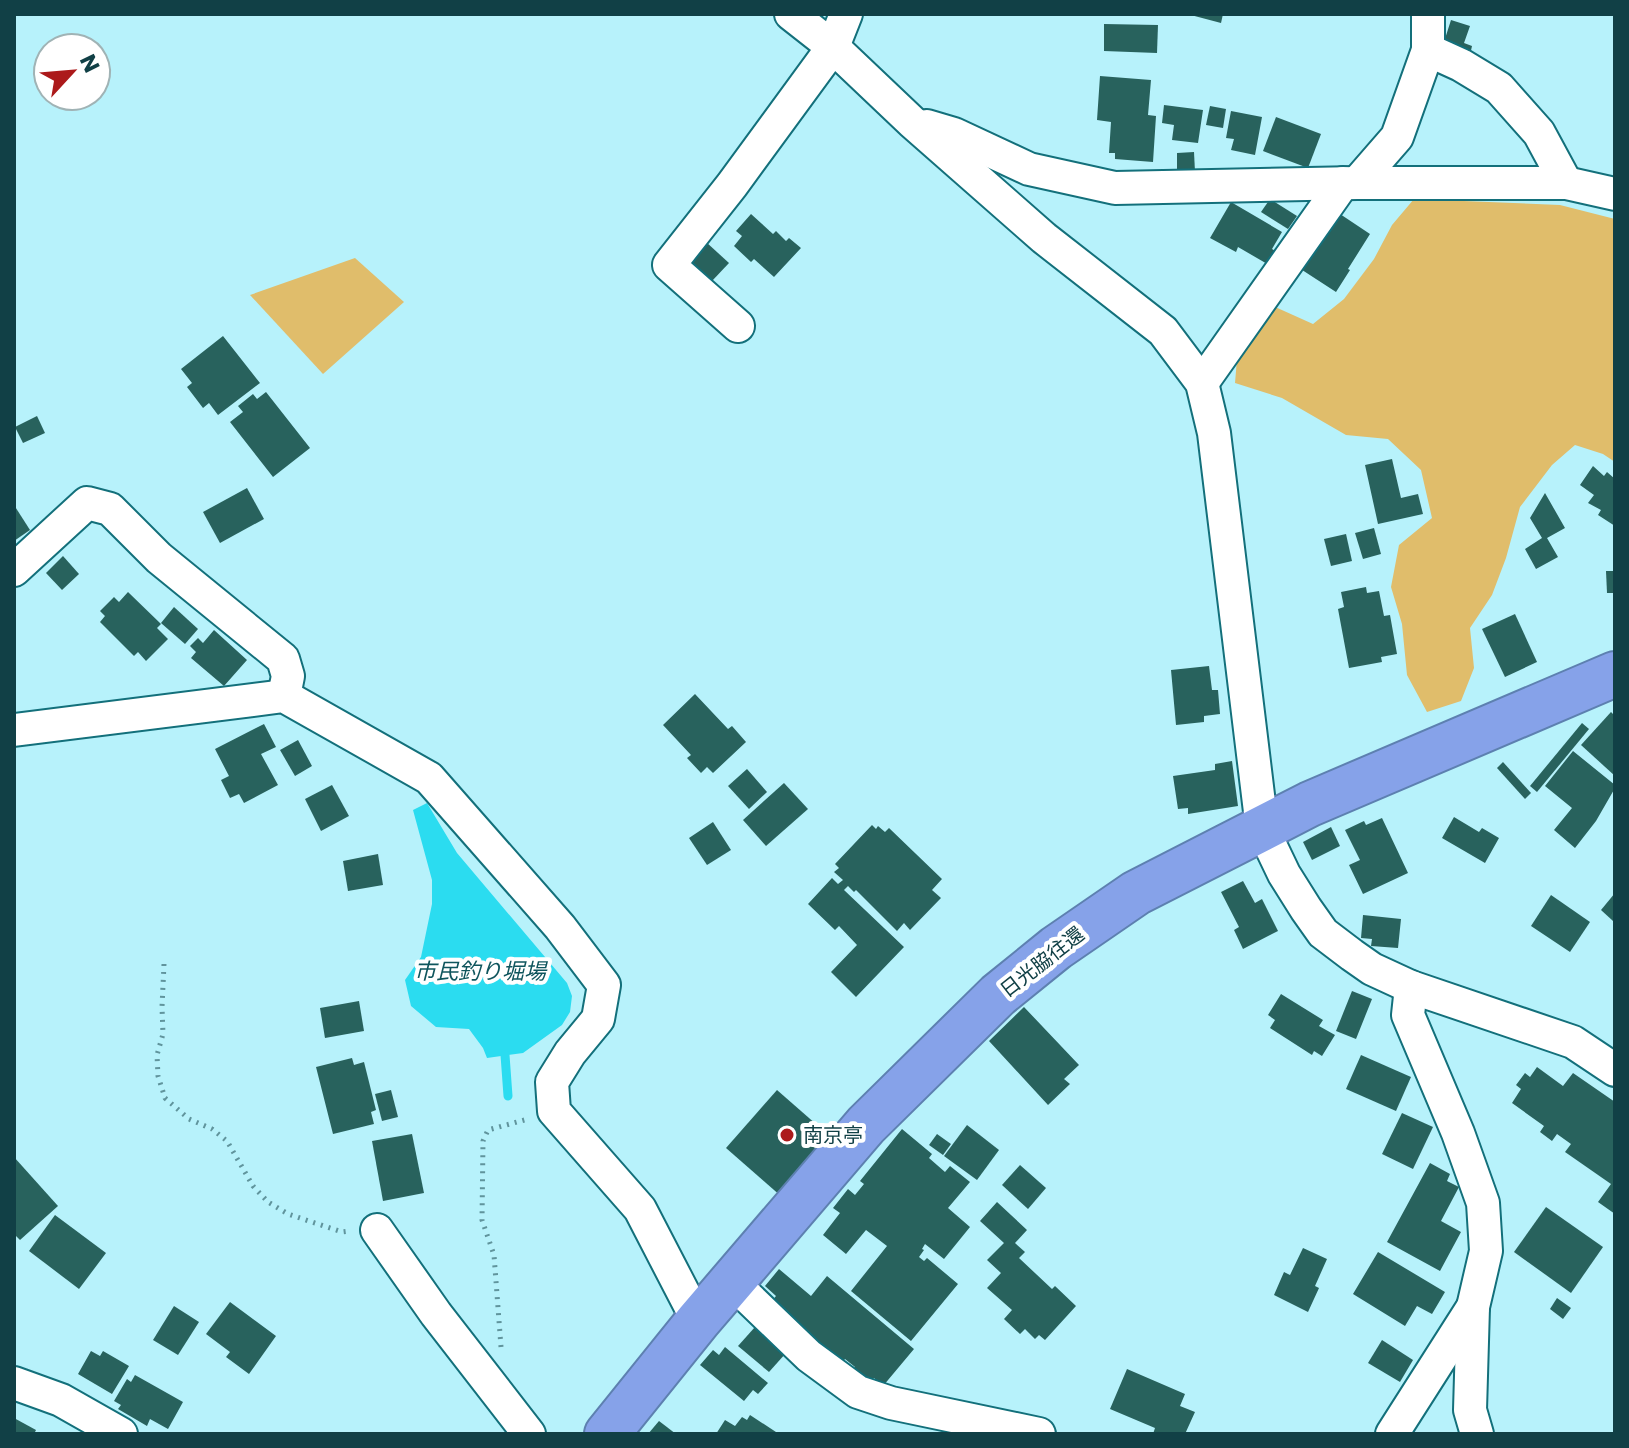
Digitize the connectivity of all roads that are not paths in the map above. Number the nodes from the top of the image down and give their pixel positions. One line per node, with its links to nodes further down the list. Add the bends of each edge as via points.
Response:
1 (791, 14): 4 (street)
2 (846, 14): 4 (street)
3 (1428, 14): 5 (street)
4 (833, 47): 6 (street); 10 (street, via 669,265)
5 (1428, 50): 7 (street, via 1397,137); 8 (street, via 1499,88 1539,133)
6 (912, 122): 7 (street, via 954,134 1029,169 1115,188); 11 (street, via 1044,238 1163,331)
7 (1350, 183): 8 (street); 11 (street)
8 (1566, 183): 9 (street)
9 (1615, 194)
10 (738, 326)
11 (1202, 383): 16 (street, via 1214,433)
12 (14, 570): 14 (street, via 87,503 110,509 159,558 283,659 288,676)
13 (1615, 674): 16 (highway, 日光脇往還)
14 (284, 696): 15 (street); 22 (street, via 429,778 604,985 598,1019 552,1082 554,1111 640,1209)
15 (14, 730)
16 (1262, 828): 17 (street, via 1284,874 1323,933 1372,969); 20 (highway, 日光脇往還, via 1136,893 998,995 866,1125)
17 (1411, 987): 18 (street, via 1573,1042); 21 (street, via 1408,1015 1483,1203 1486,1251)
18 (1615, 1070)
19 (377, 1230): 25 (street)
20 (732, 1282): 22 (highway, 日光脇往還); 27 (street, via 809,1356 858,1392)
21 (1473, 1307): 28 (street); 29 (street, via 1470,1410)
22 (698, 1321): 26 (highway, 日光脇往還)
23 (14, 1383): 24 (street, via 61,1400)
24 (121, 1434)
25 (529, 1434)
26 (607, 1434)
27 (1039, 1434)
28 (1392, 1434)
29 (1477, 1434)

